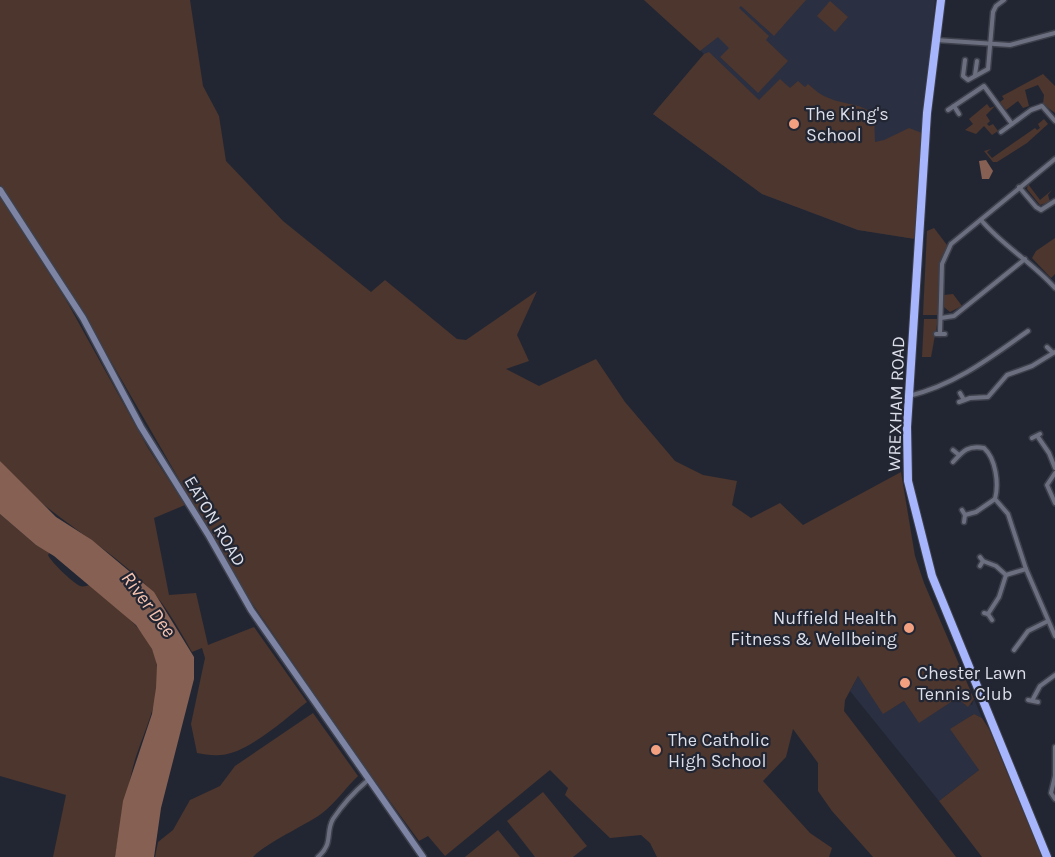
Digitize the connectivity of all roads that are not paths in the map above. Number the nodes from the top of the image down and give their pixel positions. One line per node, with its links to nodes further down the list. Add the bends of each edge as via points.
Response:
1 (941, 0): 4 (highway, WREXHAM ROAD)
2 (1004, 0): 5 (street, via 993,12)
3 (1055, 33): 5 (street, via 1010,45)
4 (935, 40): 5 (street); 30 (highway, WREXHAM ROAD)
5 (990, 43): 8 (street, via 988,69)
6 (965, 60): 8 (street, via 963,76 969,80)
7 (977, 62): 8 (street)
8 (975, 76)
9 (989, 83): 10 (street)
10 (984, 86): 11 (street); 15 (street)
11 (954, 106): 12 (street); 13 (street)
12 (948, 110)
13 (959, 114)
14 (1055, 121): 15 (street, via 1042,106)
15 (1012, 124): 16 (street)
16 (1001, 132)
17 (1055, 159): 18 (street)
18 (1020, 187): 20 (street, via 1041,210); 21 (street)
19 (0, 190): 51 (street, EATON ROAD, via 83,318 141,427 241,593)
20 (1054, 199)
21 (981, 220): 22 (street, via 1005,247); 24 (street, via 956,237 946,252)
22 (1025, 259): 23 (street); 24 (street, via 954,316)
23 (1055, 288)
24 (940, 318): 26 (street)
25 (1028, 331): 30 (street, via 969,373)
26 (940, 334)
27 (1047, 348): 28 (street)
28 (1054, 352): 29 (street, via 1007,375 988,397 962,401)
29 (960, 393)
30 (909, 396): 55 (highway, WREXHAM ROAD, via 908,481 927,558)
31 (1032, 438): 35 (street, via 1039,435)
32 (953, 450): 33 (street)
33 (959, 455): 34 (street); 37 (street, via 975,446 987,451 992,458)
34 (953, 462)
35 (1055, 468)
36 (1055, 473): 38 (street, via 1047,485)
37 (995, 499): 39 (street, via 976,512 963,512); 41 (street, via 1008,514)
38 (1055, 503)
39 (964, 522)
40 (980, 566): 42 (street, via 981,559)
41 (1026, 569): 42 (street); 44 (street)
42 (1006, 575): 43 (street, via 996,605 986,614)
43 (992, 620)
44 (1048, 621): 45 (street); 46 (street, via 1028,631)
45 (1055, 636)
46 (1014, 650)
47 (1055, 675): 48 (street, via 1040,686 1031,700)
48 (1038, 702)
49 (1055, 747): 50 (street)
50 (1055, 776): 52 (street, via 1051,793)
51 (367, 780): 53 (street, via 333,819 328,847); 54 (street, EATON ROAD)
52 (1055, 799)
53 (318, 857)
54 (423, 857)
55 (1047, 857)

